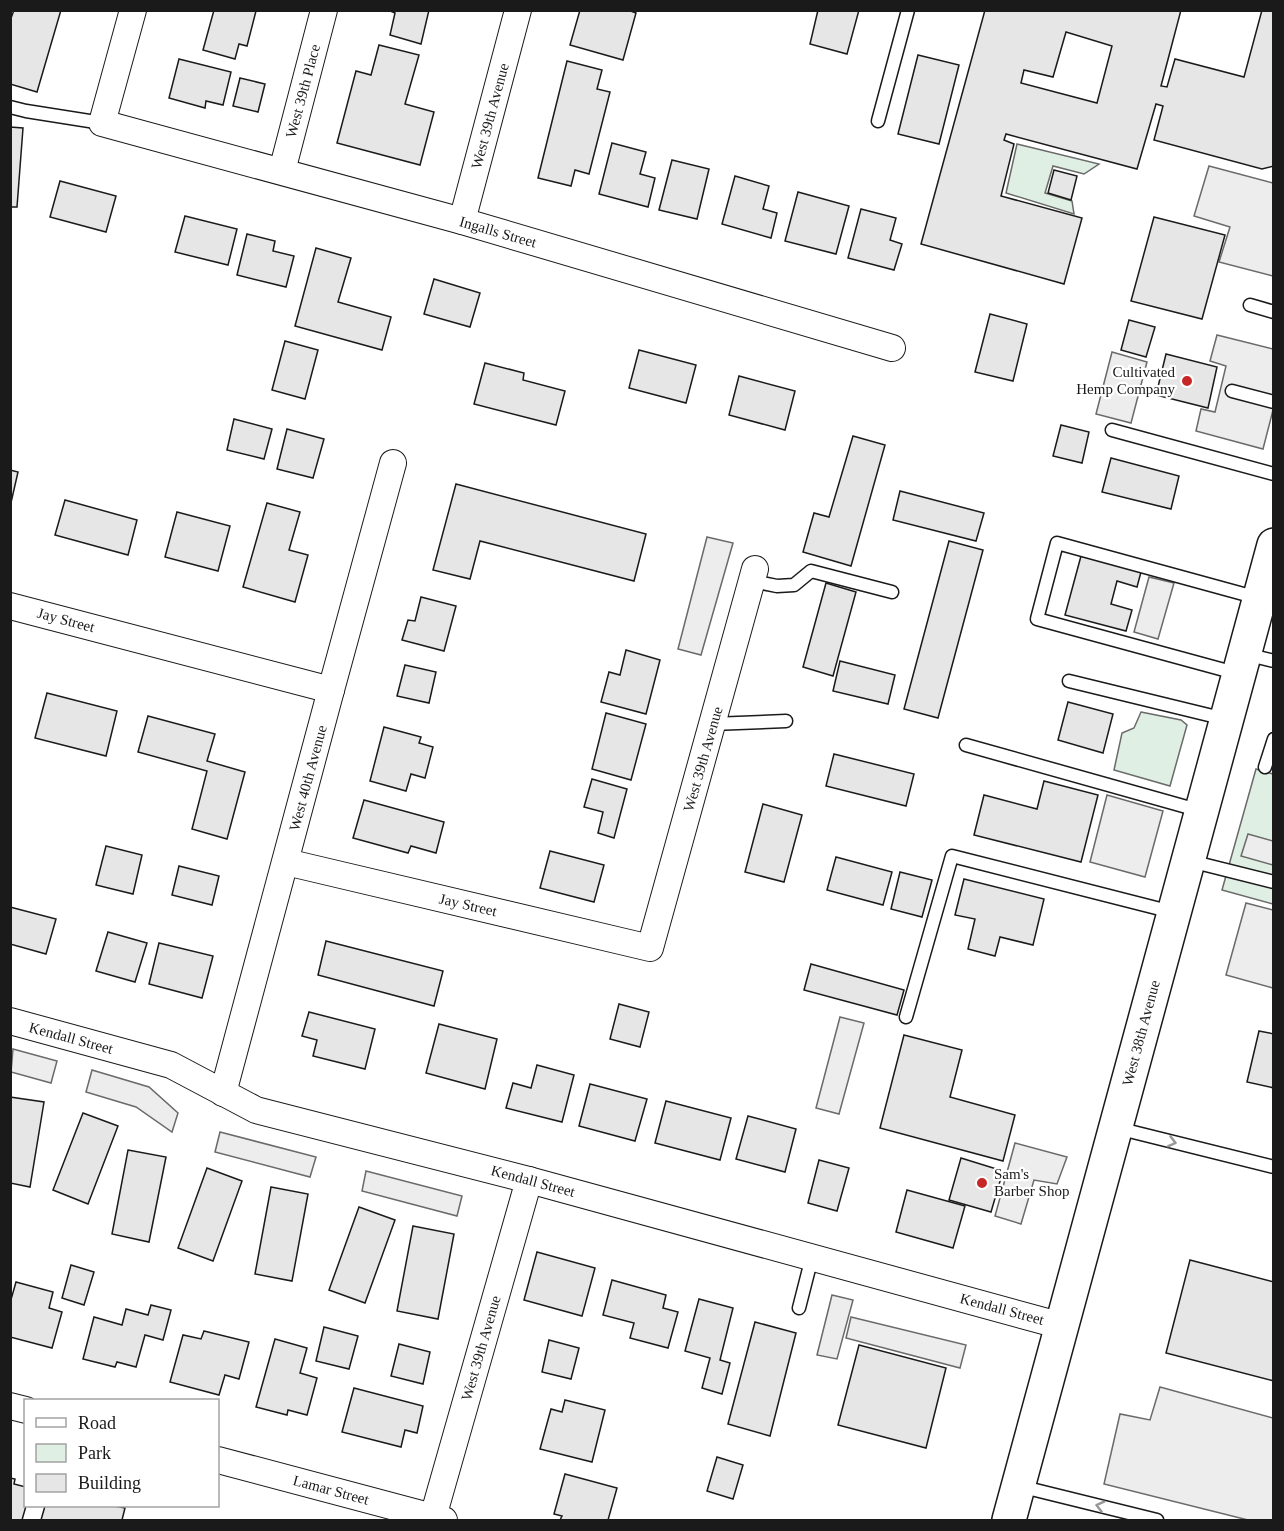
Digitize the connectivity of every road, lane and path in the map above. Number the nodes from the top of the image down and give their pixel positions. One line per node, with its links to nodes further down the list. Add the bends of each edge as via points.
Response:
1 (133, 10): 7 (street)
2 (324, 10): 8 (street, West 39th Place)
3 (518, 10): 9 (street, West 39th Avenue)
4 (908, 10): 6 (lane)
5 (10, 107): 7 (lane)
6 (878, 121)
7 (102, 123): 8 (street, Ingalls Street)
8 (282, 171): 9 (street, Ingalls Street)
9 (462, 221): 12 (street, Ingalls Street)
10 (1250, 305): 11 (lane)
11 (1274, 312)
12 (892, 348)
13 (1232, 391): 14 (lane)
14 (1274, 402)
15 (1112, 430): 17 (lane)
16 (393, 463): 24 (street, West 40th Avenue)
17 (1274, 474)
18 (1268, 572): 22 (main road, West 38th Avenue); 22 (lane, via 1057,543 1037,619)
19 (754, 575): 20 (lane, via 777,586 794,585 811,571); 27 (street, West 39th Avenue)
20 (892, 592)
21 (10, 606): 24 (street, Jay Street)
22 (1252, 663): 25 (main road, West 38th Avenue)
23 (1069, 681): 25 (lane)
24 (330, 690): 33 (street, West 40th Avenue)
25 (1226, 719): 31 (main road, West 38th Avenue)
26 (786, 721): 27 (lane)
27 (712, 724): 36 (street, West 39th Avenue)
28 (1274, 739): 30 (lane)
29 (966, 745): 31 (lane)
30 (1265, 767)
31 (1202, 811): 32 (main road, West 38th Avenue)
32 (1188, 860): 34 (lane); 35 (main road, West 38th Avenue)
33 (286, 862): 36 (street, Jay Street); 39 (street, West 40th Avenue)
34 (1274, 882)
35 (1174, 913): 37 (lane, via 952,856); 40 (main road, West 38th Avenue)
36 (650, 948)
37 (906, 1017)
38 (10, 1021): 39 (street, Kendall Street, via 171,1065)
39 (223, 1093): 42 (street, Kendall Street, via 256,1110)
40 (1116, 1128): 41 (lane, one-way to 41); 45 (main road, West 38th Avenue)
41 (1274, 1167)
42 (529, 1179): 43 (street, Kendall Street); 48 (street, West 39th Avenue)
43 (812, 1257): 44 (lane); 45 (street, Kendall Street)
44 (799, 1308)
45 (1062, 1326): 47 (main road, West 38th Avenue)
46 (219, 1460): 48 (street, Lamar Street)
47 (1019, 1486): 49 (main road, West 38th Avenue); 50 (lane, one-way to 47)
48 (439, 1519)
49 (1009, 1521)
50 (1157, 1521)

